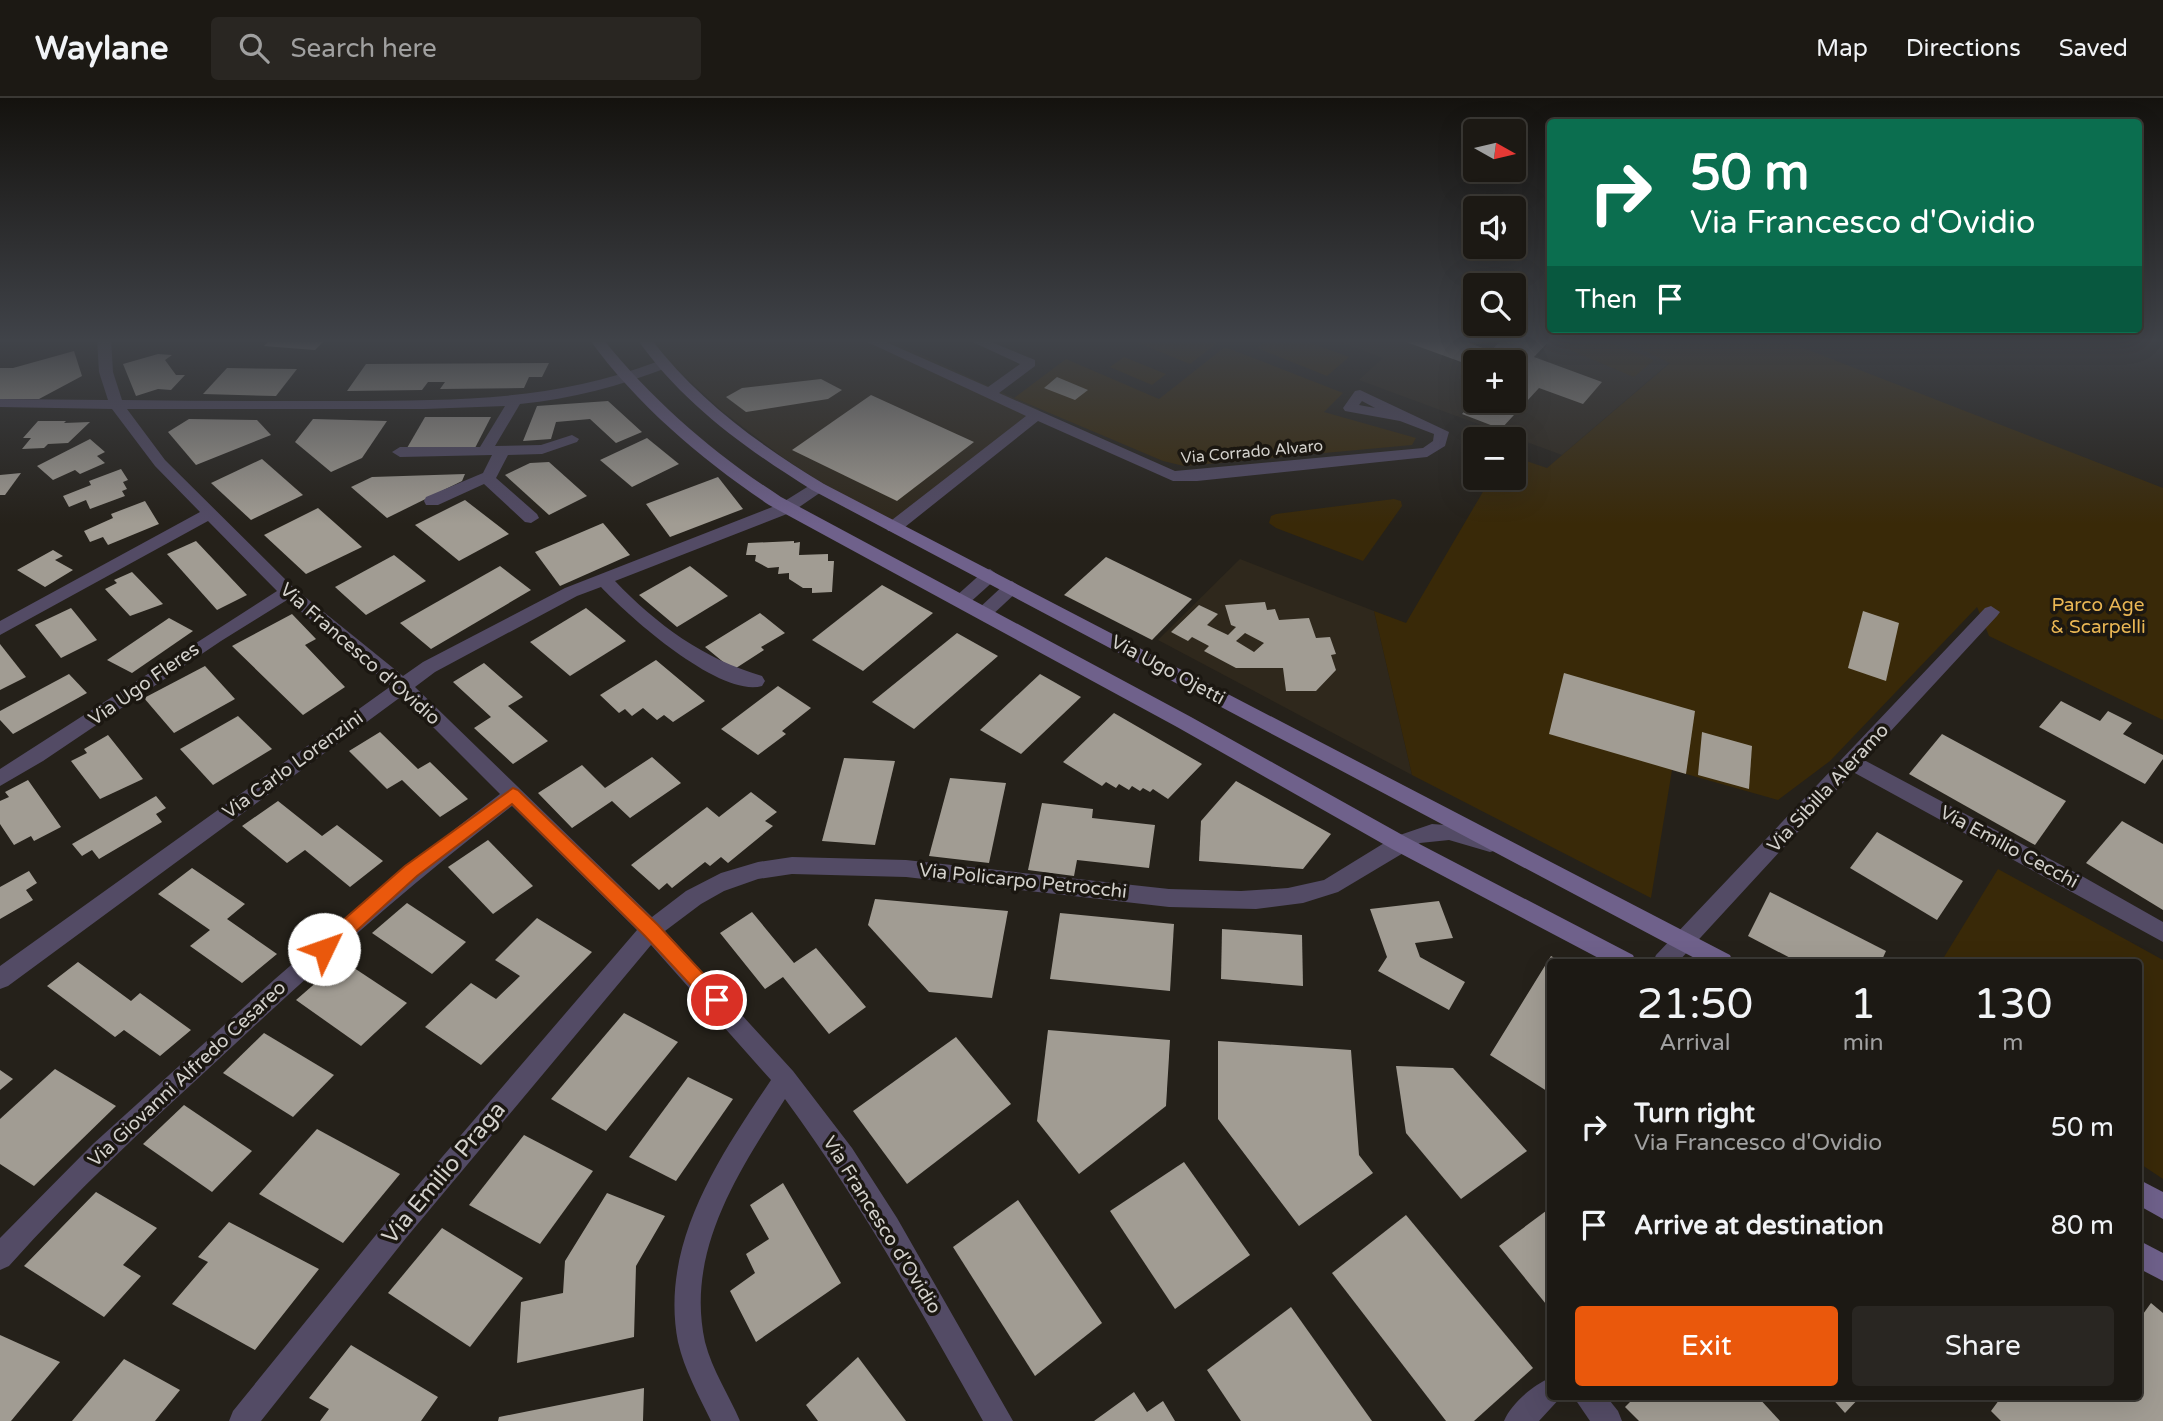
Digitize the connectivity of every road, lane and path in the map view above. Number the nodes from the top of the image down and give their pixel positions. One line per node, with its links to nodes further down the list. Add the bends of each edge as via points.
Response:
1 (115, 401): 8 (street, Via Francesco d'Ovidio)
2 (525, 401): 6 (street)
3 (650, 401): 18 (main road, Via Ugo Ojetti, via 714,458)
4 (702, 401): 16 (main road, Via Ugo Ojetti, via 768,455)
5 (1002, 401): 9 (street, Via Corrado Alvaro)
6 (514, 403): 8 (street); 12 (street)
7 (0, 404): 8 (street)
8 (116, 404): 19 (street, Via Francesco d'Ovidio, via 160,463)
9 (1035, 416): 10 (street, Via Corrado Alvaro, via 1177,477 1427,452 1440,443 1442,432); 21 (street)
10 (1403, 417)
11 (572, 439): 13 (street, via 542,449)
12 (485, 451): 13 (street); 14 (street)
13 (502, 451): 15 (street)
14 (400, 452)
15 (489, 477): 17 (street); 20 (street)
16 (818, 487): 18 (street, Via Carlo Lorenzini); 21 (main road, Via Ugo Ojetti)
17 (432, 501)
18 (786, 508): 23 (street, Via Carlo Lorenzini); 26 (main road, Via Ugo Ojetti)
19 (209, 514): 25 (street, Via Francesco d'Ovidio); 29 (street)
20 (531, 518)
21 (894, 527): 22 (main road, Via Ugo Ojetti)
22 (990, 575): 24 (main road, Via Ugo Ojetti); 26 (street)
23 (603, 578): 30 (street, via 632,608 703,661 725,674); 31 (street, Via Carlo Lorenzini, via 510,622)
24 (1012, 587): 28 (street); 36 (main road, Via Ugo Ojetti)
25 (288, 592): 31 (street, Via Francesco d'Ovidio); 33 (street, Via Ugo Fleres, via 210,638)
26 (961, 601): 28 (main road, Via Ugo Ojetti)
27 (1991, 612): 32 (street, Via Sibilla Aleramo)
28 (984, 613): 35 (main road, Via Ugo Ojetti)
29 (0, 629)
30 (756, 681)
31 (402, 685): 34 (street, Via Francesco d'Ovidio); 43 (street, Via Carlo Lorenzini)
32 (1853, 763): 38 (street, Via Emilio Cecchi); 39 (street, Via Sibilla Aleramo)
33 (0, 778)
34 (513, 795): 37 (street, Via Francesco d'Ovidio); 48 (street, Via Giovanni Alfredo Cesareo, via 377,900 115,1139)
35 (1399, 843): 36 (street, Via Policarpo Petrocchi, via 1422,833 1450,832); 37 (street, Via Policarpo Petrocchi, via 1328,887 1241,900 1169,898 924,870 783,867 750,872 716,885); 40 (main road, Via Ugo Ojetti)
36 (1505, 849): 39 (main road, Via Ugo Ojetti)
37 (651, 930): 44 (street, Via Francesco d'Ovidio); 52 (street, Via Emilio Praga, via 397,1229)
38 (2163, 933)
39 (1682, 941): 41 (street, Via Sibilla Aleramo); 42 (main road, Via Ugo Ojetti)
40 (1619, 959)
41 (1667, 959)
42 (1716, 959)
43 (0, 979)
44 (785, 1080): 53 (street, via 718,1184 696,1242 690,1294 692,1343); 54 (street, Via Francesco d'Ovidio, via 866,1191)
45 (2142, 1193): 46 (main road)
46 (2163, 1206)
47 (2142, 1255): 49 (main road)
48 (0, 1257)
49 (2163, 1268)
50 (1547, 1395): 55 (street)
51 (1590, 1400): 56 (street)
52 (243, 1421)
53 (726, 1421)
54 (999, 1421)
55 (1518, 1421)
56 (1608, 1421)

